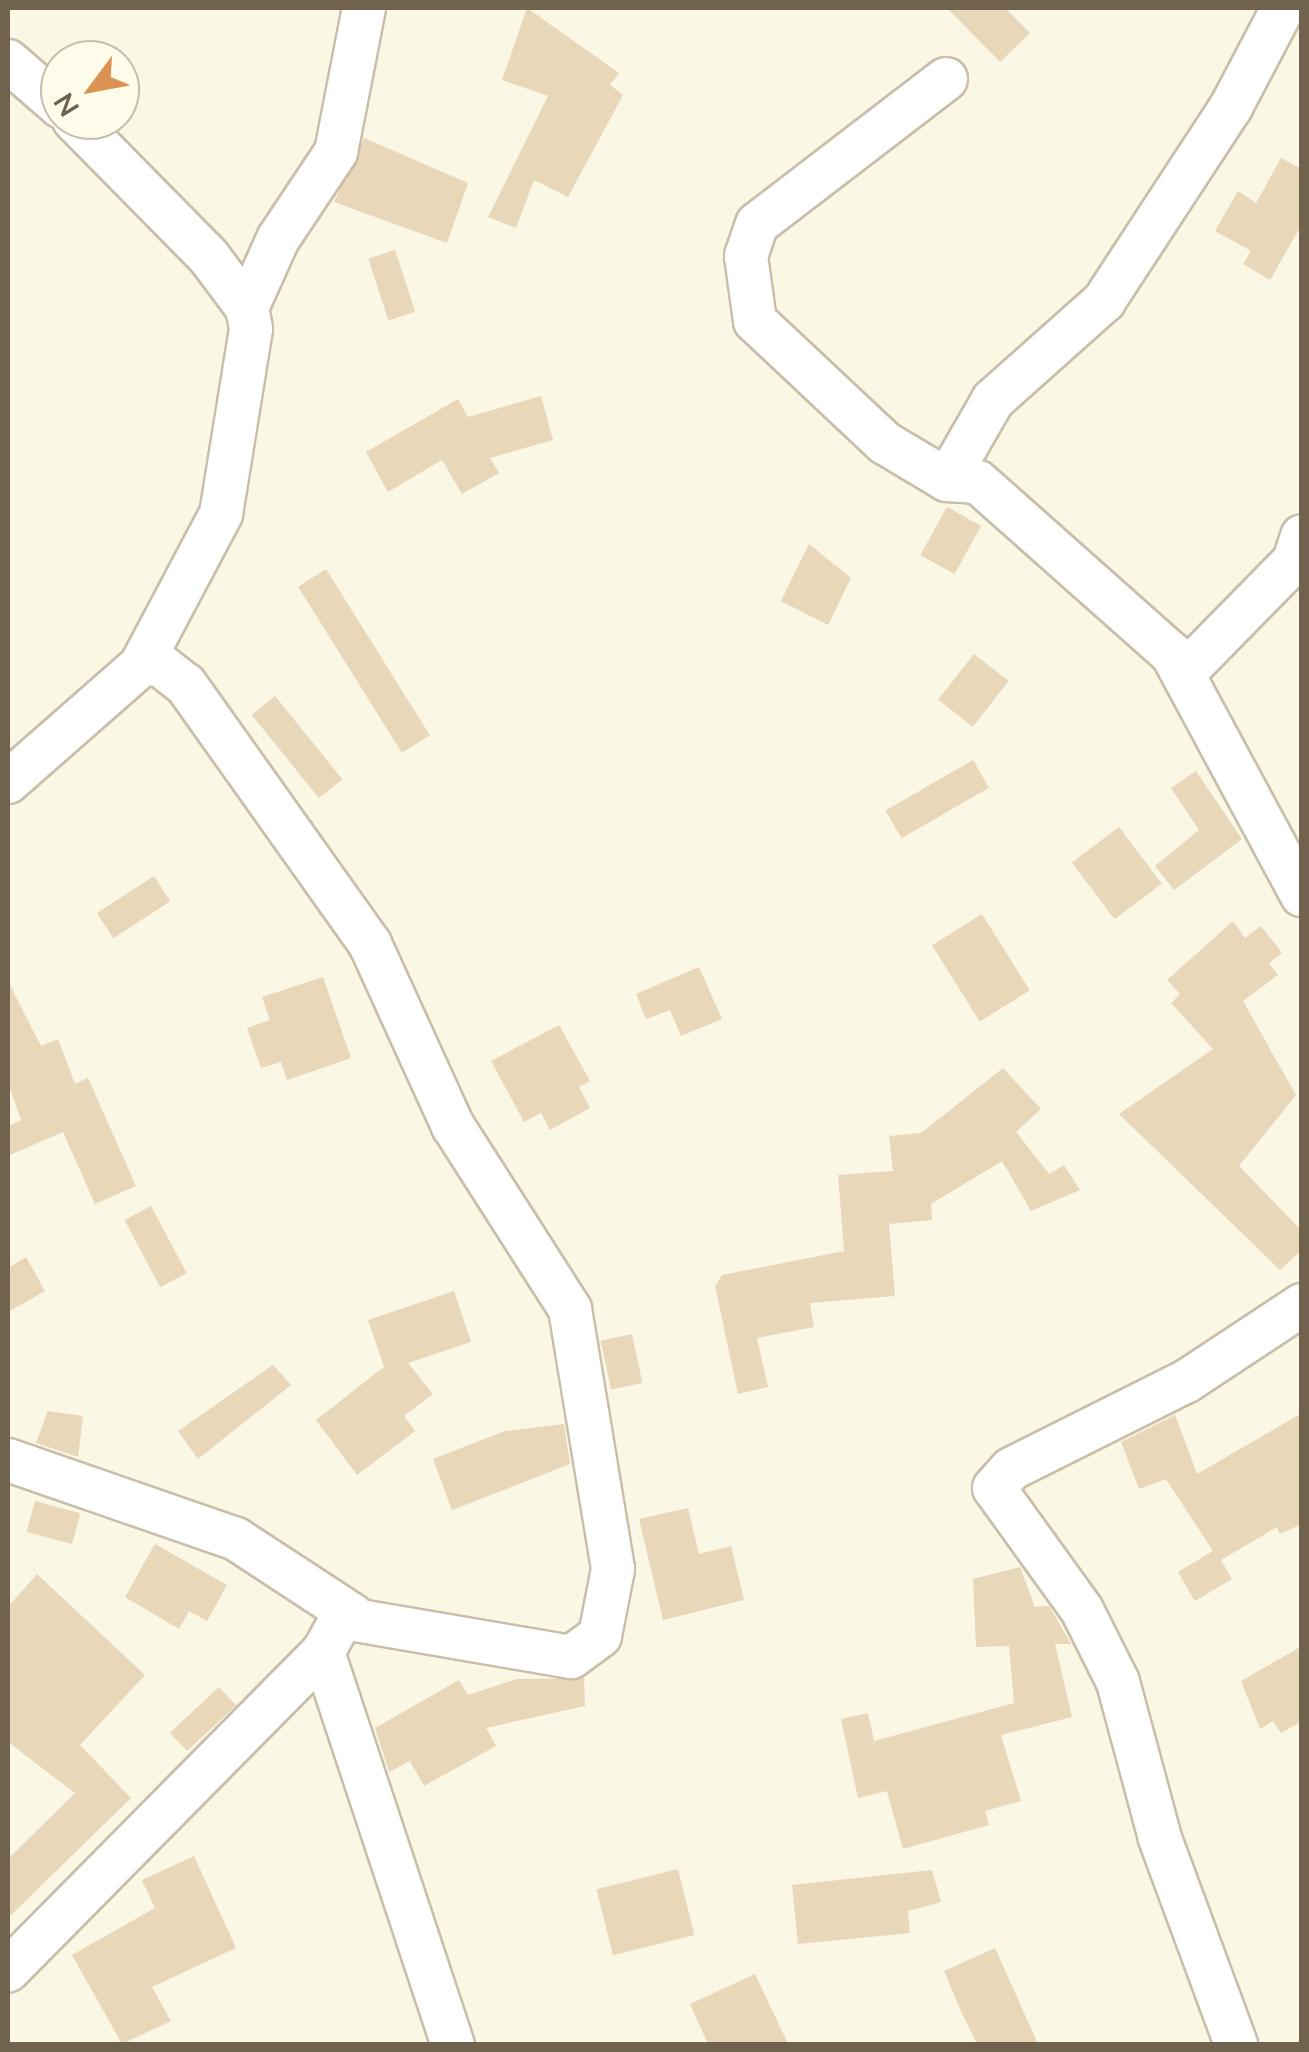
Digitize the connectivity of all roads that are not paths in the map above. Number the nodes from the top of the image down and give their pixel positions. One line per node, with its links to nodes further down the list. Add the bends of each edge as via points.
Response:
1 (364, 8): 7 (street, via 336,152 278,239)
2 (1283, 8): 8 (street, via 1231,107 1104,300 993,400)
3 (8, 61): 5 (street)
4 (946, 80): 8 (street, via 757,224 746,256 755,321 773,346 885,443)
5 (40, 89)
6 (92, 140): 7 (street)
7 (247, 308): 10 (street, via 237,449 221,514)
8 (948, 480): 11 (street, via 978,482)
9 (1302, 536): 11 (street, via 1294,561)
10 (142, 665): 12 (street); 16 (street, via 159,664 186,685 370,944 453,1126 579,1335 613,1569 600,1636 571,1656 547,1657)
11 (1185, 672): 13 (street)
12 (8, 782)
13 (1302, 896)
14 (1302, 1305): 20 (street, via 1187,1382 1011,1470 994,1488 1082,1610 1118,1682 1160,1838)
15 (8, 1460): 16 (street, via 236,1539)
16 (352, 1615): 17 (street)
17 (323, 1652): 18 (street); 19 (street)
18 (8, 1970)
19 (452, 2044)
20 (1236, 2044)

